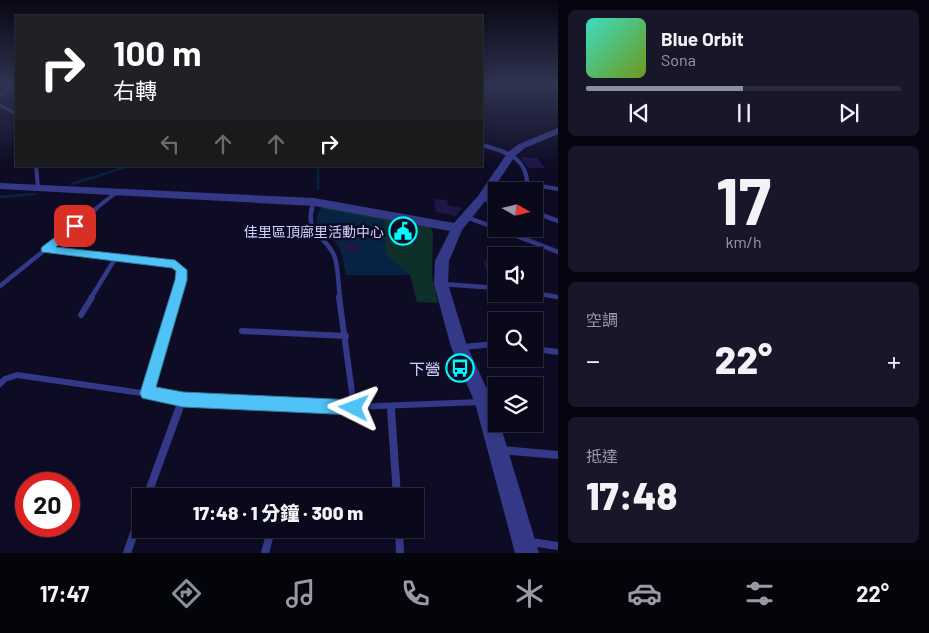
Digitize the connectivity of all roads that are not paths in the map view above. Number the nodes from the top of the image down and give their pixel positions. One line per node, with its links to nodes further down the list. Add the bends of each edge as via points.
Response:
1 (558, 131): 3 (street)
2 (483, 146): 3 (lane)
3 (511, 154): 5 (street); 6 (lane, via 525,171)
4 (36, 167): 9 (lane)
5 (498, 182)
6 (528, 182)
7 (0, 186): 9 (street)
8 (543, 186): 10 (lane)
9 (38, 188): 11 (street)
10 (558, 188)
11 (119, 191): 12 (street); 19 (lane)
12 (314, 202): 16 (street); 29 (lane, via 309,214 311,227 334,256)
13 (488, 202): 16 (street)
14 (543, 215): 15 (lane)
15 (558, 221)
16 (461, 222): 17 (lane); 22 (street, via 442,260)
17 (488, 226)
18 (525, 238): 20 (lane)
19 (46, 249): 21 (lane); 23 (lane)
20 (558, 252)
21 (116, 257): 27 (lane); 35 (lane, via 175,264 181,270 181,280)
22 (441, 284): 24 (lane); 31 (street)
23 (0, 286)
24 (488, 287)
25 (543, 294): 26 (lane)
26 (558, 297)
27 (81, 315)
28 (242, 331): 29 (lane)
29 (346, 336): 39 (lane)
30 (488, 345): 31 (lane)
31 (459, 347): 37 (street)
32 (543, 350): 33 (lane)
33 (558, 352)
34 (0, 384): 35 (lane, via 17,375)
35 (147, 393): 36 (lane)
36 (183, 399): 39 (lane); 42 (lane)
37 (484, 402): 38 (lane); 40 (street)
38 (391, 406): 39 (lane); 43 (lane)
39 (354, 408)
40 (498, 450): 41 (lane); 48 (street)
41 (558, 455)
42 (150, 488)
43 (396, 488)
44 (132, 538): 49 (lane)
45 (269, 538): 50 (lane)
46 (399, 538): 51 (lane)
47 (558, 546): 48 (lane)
48 (525, 547)
49 (127, 553)
50 (265, 553)
51 (400, 553)

